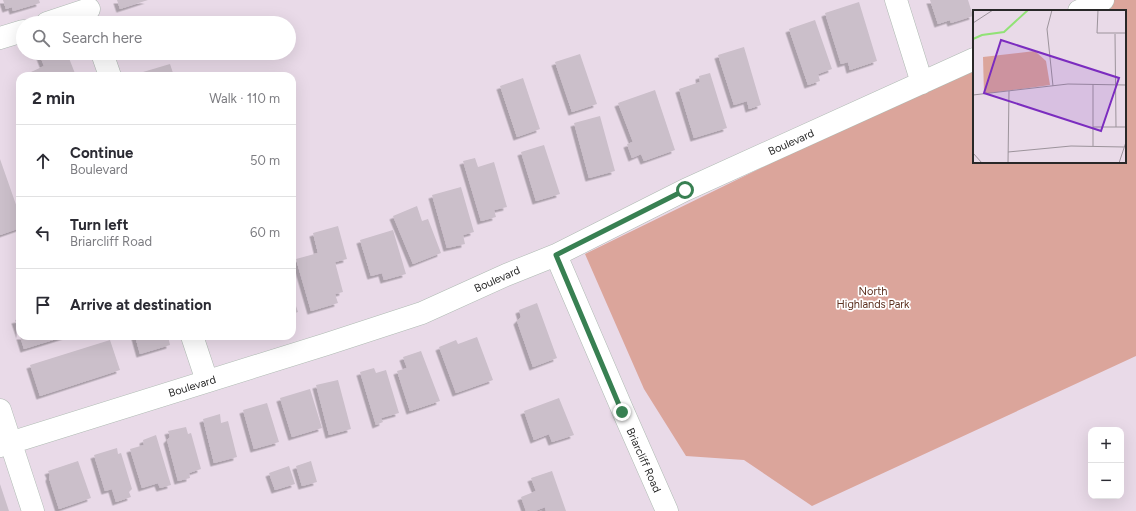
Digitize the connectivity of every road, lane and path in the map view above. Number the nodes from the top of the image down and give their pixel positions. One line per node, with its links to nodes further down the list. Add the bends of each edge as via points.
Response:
1 (896, 0): 11 (street)
2 (1103, 0): 3 (street)
3 (1081, 10)
4 (89, 11): 5 (street)
5 (71, 16)
6 (16, 33): 7 (street)
7 (0, 38)
8 (973, 59): 11 (street, Boulevard)
9 (104, 60): 10 (street)
10 (109, 72)
11 (922, 83): 12 (street, Boulevard, via 685,190)
12 (556, 255): 14 (street, Boulevard, via 422,313); 18 (street, Briarcliff Road)
13 (193, 340): 14 (street)
14 (206, 381): 16 (street, Boulevard)
15 (0, 410): 16 (street)
16 (5, 444): 17 (street)
17 (33, 511)
18 (667, 511)

